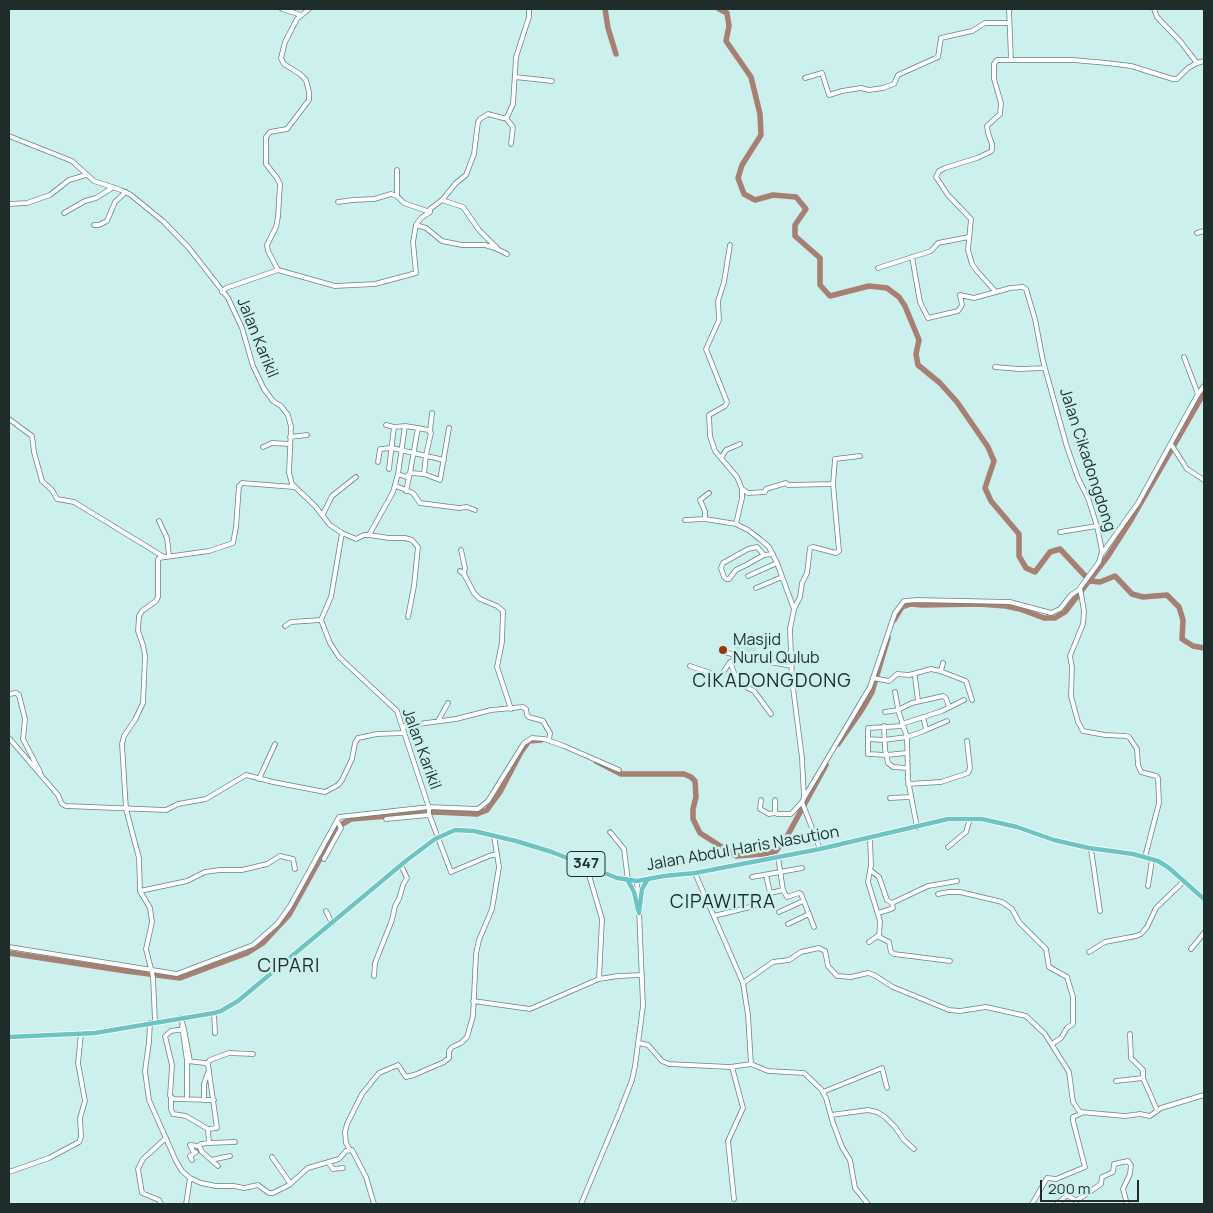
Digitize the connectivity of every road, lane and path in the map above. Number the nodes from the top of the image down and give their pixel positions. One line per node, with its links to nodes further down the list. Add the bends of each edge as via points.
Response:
1 (282, 9): 6 (street)
2 (309, 9): 6 (street)
3 (529, 9): 11 (street, via 516,57)
4 (1009, 9): 7 (street)
5 (1154, 9): 10 (street)
6 (301, 15): 37 (street, via 285,42 281,60 306,80 309,100 287,129 270,132 265,143 266,164 280,184 278,218 267,244)
7 (1009, 23): 8 (street); 12 (street, via 984,24 972,31 941,38 938,57 898,75 894,84 882,88 861,88 829,95 822,74)
8 (1011, 60): 10 (street, via 1107,63 1131,66 1173,79 1182,76); 31 (street, via 1000,59 994,64 994,79 1001,103 1000,114 987,126 992,150 936,174 938,183 971,219)
9 (1204, 61): 10 (street)
10 (1195, 63)
11 (515, 77): 13 (street); 14 (street, via 513,104)
12 (805, 78)
13 (552, 81)
14 (506, 118): 16 (street, via 513,127); 22 (street, via 488,114 480,118 469,169)
15 (9, 136): 18 (street, Jalan Karikil, via 72,161)
16 (511, 144)
17 (397, 170): 21 (street)
18 (86, 175): 19 (street, Jalan Karikil); 24 (street, via 68,181 50,195 27,203)
19 (112, 188): 20 (street, Jalan Karikil); 26 (street)
20 (126, 192): 27 (street, via 115,202 107,221); 38 (street, Jalan Karikil, via 164,222 189,248)
21 (397, 196): 23 (street, via 391,194 374,200); 25 (street, via 404,203)
22 (442, 200): 25 (street); 33 (street, via 463,208 479,230)
23 (338, 202)
24 (9, 204)
25 (430, 212): 28 (street)
26 (64, 213)
27 (94, 225)
28 (416, 225): 33 (street, via 445,242 485,245); 37 (street, via 414,274 375,284 334,286)
29 (1204, 231): 30 (street)
30 (1196, 233)
31 (969, 237): 35 (street, via 938,243 933,250); 39 (street, via 972,264)
32 (730, 245): 64 (street, via 718,301 719,320 706,350 727,402 709,417 713,447)
33 (500, 250): 34 (street)
34 (507, 254)
35 (912, 257): 36 (street); 39 (street, via 920,302 928,318 959,310 962,304 960,295 974,298)
36 (878, 268)
37 (278, 270): 38 (street)
38 (222, 292): 54 (street, Jalan Karikil, via 231,303 242,328 253,366 264,389 288,415)
39 (996, 292): 42 (street, Jalan Cikadongdong, via 1025,287)
40 (1184, 357): 44 (street)
41 (995, 367): 42 (street)
42 (1045, 368): 85 (street, Jalan Cikadongdong, via 1067,447)
43 (1204, 386): 44 (street)
44 (1198, 394): 58 (street)
45 (432, 414): 52 (street)
46 (9, 419): 93 (street, via 32,436 42,481 56,499 74,502)
47 (386, 425): 49 (street)
48 (406, 426): 49 (street); 50 (street); 60 (street)
49 (394, 427): 59 (street)
50 (418, 428): 52 (street); 61 (street)
51 (449, 428): 65 (street)
52 (430, 431): 62 (street)
53 (307, 435): 54 (street)
54 (291, 437): 55 (street, Jalan Karikil)
55 (290, 444): 57 (street); 75 (street, Jalan Karikil, via 289,473)
56 (740, 444): 64 (street, via 726,450)
57 (263, 446)
58 (1172, 446): 72 (street, via 1187,468); 92 (street, via 1138,504)
59 (392, 448): 60 (street); 66 (street, via 380,449); 67 (street)
60 (402, 450): 61 (street); 69 (street)
61 (414, 454): 62 (street); 68 (street)
62 (426, 455): 65 (street); 70 (street)
63 (860, 456): 73 (street, via 835,458)
64 (721, 458): 76 (street, via 737,477)
65 (444, 460): 70 (street, via 440,481)
66 (378, 462)
67 (389, 470)
68 (410, 473): 69 (street, via 406,477); 70 (street); 77 (street)
69 (398, 474): 74 (street)
70 (424, 474)
71 (356, 477): 80 (street, via 332,496)
72 (1204, 480)
73 (833, 484): 76 (street, via 786,483 765,492 749,493); 99 (street, via 839,551 810,548 807,572)
74 (396, 486): 77 (street); 88 (street)
75 (294, 487): 80 (street); 93 (street, via 242,483 239,486 233,543)
76 (742, 489): 84 (street)
77 (406, 490): 79 (street, via 420,502)
78 (709, 494): 81 (street, via 700,500)
79 (476, 510)
80 (323, 514): 87 (street, via 330,525)
81 (705, 519): 82 (street); 84 (street)
82 (685, 520)
83 (159, 521): 93 (street, via 167,538)
84 (736, 524): 90 (street, via 761,540)
85 (1097, 526): 86 (street); 92 (street, Jalan Cikadongdong)
86 (1060, 532)
87 (342, 533): 88 (street, via 356,539); 101 (street, via 331,597)
88 (369, 535): 100 (street, via 405,538 418,547)
89 (461, 550): 119 (street, via 466,568 462,572 474,593 503,611 497,666)
90 (773, 554): 91 (street); 94 (street)
91 (764, 555): 91 (street, via 736,570 729,579 724,577 723,563 748,549 757,547)
92 (1101, 555): 98 (street, Jalan Cikadongdong)
93 (167, 557): 150 (street, via 158,560 158,597 142,610 137,623 144,656 143,703 122,740)
94 (777, 563): 95 (street); 96 (street)
95 (748, 576)
96 (782, 577): 97 (street); 99 (street)
97 (756, 588)
98 (1081, 590): 111 (street, Jalan Cikadongdong, via 1051,613 1010,602 904,601 895,613); 165 (street, via 1083,624 1070,656 1071,696 1083,731 1129,737 1137,749 1141,772 1158,779 1160,803)
99 (794, 609): 108 (street, via 790,629)
100 (408, 618)
101 (321, 620): 102 (street, via 292,622); 129 (street, Jalan Karikil, via 336,654 394,708)
102 (285, 626)
103 (728, 653): 104 (street)
104 (743, 657): 105 (street); 108 (street)
105 (730, 662): 107 (street, via 721,676); 122 (street, via 738,683 754,691)
106 (943, 663): 109 (street)
107 (690, 666)
108 (792, 666): 148 (street)
109 (941, 671): 111 (street, via 931,669 909,675 897,674 889,681); 115 (street, via 966,681)
110 (915, 677): 116 (street)
111 (875, 679): 148 (street)
112 (895, 692): 120 (street)
113 (9, 694): 141 (street, via 19,696 25,719 23,739)
114 (964, 700): 118 (street)
115 (972, 700)
116 (918, 701): 118 (street, via 945,696); 120 (street)
117 (448, 703): 125 (street)
118 (949, 708): 123 (street)
119 (511, 709): 125 (street, via 490,710); 133 (street, via 524,707 529,717 543,721 551,735)
120 (898, 710): 121 (street); 126 (street)
121 (885, 712)
122 (771, 714)
123 (923, 717): 126 (street); 128 (street)
124 (947, 721): 128 (street)
125 (438, 722): 129 (street, via 404,726)
126 (902, 725): 127 (street); 130 (street)
127 (884, 726): 132 (street, via 870,727); 134 (street)
128 (926, 730): 130 (street)
129 (403, 731): 142 (street, via 358,738 342,780 325,792); 149 (street, Jalan Karikil)
130 (907, 737): 134 (street); 137 (street)
131 (9, 738): 141 (street)
132 (868, 739): 134 (street); 138 (street, via 868,754)
133 (549, 740): 140 (street); 149 (street, via 526,740 488,801 480,808)
134 (884, 740): 138 (street)
135 (967, 742): 143 (street, via 968,773 935,783)
136 (275, 744): 142 (street)
137 (907, 753): 138 (street); 139 (street)
138 (886, 755): 139 (street, via 891,766)
139 (907, 768): 143 (street)
140 (619, 770)
141 (43, 778): 150 (street, via 66,806)
142 (259, 779): 150 (street, via 244,775 206,799 178,804 166,810)
143 (908, 784): 144 (street)
144 (910, 797): 145 (street); 156 (street)
145 (890, 798)
146 (761, 800): 151 (street, via 760,809 769,814)
147 (774, 800): 151 (street)
148 (803, 803): 151 (street, via 791,814); 162 (street)
149 (429, 807): 152 (street); 155 (street, via 339,817)
150 (126, 808): 185 (street, via 139,858)
151 (775, 813)
152 (429, 815): 153 (street); 159 (street)
153 (386, 819)
154 (970, 819): 156 (main road, Jalan Abdul Haris Nasution / 347); 161 (street, via 966,832); 163 (main road, Jalan Abdul Haris Nasution / 347, via 1017,827)
155 (339, 825): 167 (street); 210 (street, via 283,916 256,944 177,974)
156 (917, 827): 160 (main road, Jalan Abdul Haris Nasution / 347)
157 (610, 832): 179 (street, via 624,849)
158 (494, 836): 159 (main road, Jalan Abdul Haris Nasution / 347, via 463,829); 164 (street); 170 (main road, Jalan Abdul Haris Nasution / 347)
159 (438, 837): 164 (street, via 452,872); 169 (main road, Jalan Abdul Haris Nasution / 347)
160 (870, 838): 162 (main road, Jalan Abdul Haris Nasution / 347); 173 (street)
161 (948, 847)
162 (820, 849): 166 (main road, Jalan Abdul Haris Nasution / 347)
163 (1091, 849): 165 (main road, Jalan Abdul Haris Nasution / 347); 194 (street)
164 (498, 854): 215 (street, via 492,910 476,954)
165 (1145, 857): 168 (main road, Jalan Abdul Haris Nasution / 347)
166 (778, 858): 174 (street); 175 (main road, Jalan Abdul Haris Nasution / 347)
167 (324, 859)
168 (1152, 860): 182 (main road, Jalan Abdul Haris Nasution / 347, via 1169,868); 183 (street)
169 (401, 865): 200 (main road, Jalan Abdul Haris Nasution / 347); 212 (street, via 407,878 374,963)
170 (586, 865): 179 (main road, Jalan Abdul Haris Nasution / 347); 213 (street, via 601,916)
171 (802, 868): 174 (street)
172 (296, 869): 185 (street, via 293,859 280,856 268,864 242,870 205,872 187,881)
173 (870, 870): 190 (street, via 879,878 887,900); 196 (street, via 868,887)
174 (779, 872): 176 (street); 184 (street)
175 (695, 873): 178 (main road, Jalan Abdul Haris Nasution / 347); 199 (street)
176 (766, 875): 177 (street); 184 (street, via 770,893)
177 (752, 877)
178 (649, 879): 180 (main road, Jalan Abdul Haris Nasution / 347); 197 (main road, via 642,889)
179 (628, 881): 180 (main road, Jalan Abdul Haris Nasution / 347); 197 (main road)
180 (637, 881): 197 (street)
181 (956, 881): 190 (street, via 928,886)
182 (1184, 881): 188 (main road, Jalan Abdul Haris Nasution / 347); 208 (street, via 1156,908 1142,934 1105,942)
183 (1148, 886)
184 (783, 890): 187 (street)
185 (140, 891): 210 (street, via 150,908 152,922 146,948)
186 (938, 894): 225 (street, via 960,892 1002,902 1044,946 1049,967 1067,977 1073,997 1073,1024)
187 (786, 897): 189 (street, via 799,893); 192 (street)
188 (1204, 899)
189 (803, 901): 192 (street); 198 (street)
190 (892, 902): 196 (street, via 893,908)
191 (754, 906): 199 (street)
192 (791, 907): 195 (street)
193 (326, 911): 200 (street)
194 (1100, 911)
195 (779, 912)
196 (878, 913): 204 (street)
197 (639, 914): 211 (street)
198 (809, 914): 201 (street); 202 (street)
199 (714, 916): 214 (street)
200 (332, 923): 216 (main road, Jalan Abdul Haris Nasution / 347, via 238,1001)
201 (788, 924)
202 (814, 927)
203 (1204, 933): 207 (street)
204 (879, 935): 205 (street); 209 (street, via 889,942 894,954)
205 (869, 942)
206 (9, 947): 210 (street)
207 (1191, 949)
208 (1089, 952)
209 (950, 960)
210 (153, 973): 218 (street)
211 (642, 975): 213 (street); 224 (street)
212 (374, 976)
213 (599, 979): 215 (street, via 530,1009)
214 (743, 983): 225 (street, via 773,962 789,960 801,952 819,948 837,976 871,974 893,987 949,1010 986,1007 1026,1016); 229 (street)
215 (473, 1001): 252 (street, via 473,1016 466,1037 452,1047 448,1059 410,1076 405,1076 398,1065 379,1073 362,1094 347,1124 346,1143)
216 (214, 1013): 217 (main road, Jalan Abdul Haris Nasution / 347); 220 (street)
217 (181, 1018): 218 (main road, Jalan Abdul Haris Nasution / 347); 219 (street)
218 (153, 1022): 221 (main road, Jalan Abdul Haris Nasution / 347); 247 (street, via 146,1079 149,1100)
219 (183, 1028): 227 (street); 237 (street, via 165,1036 172,1065)
220 (215, 1033)
221 (81, 1034): 223 (main road, Jalan Abdul Haris Nasution / 347); 261 (street, via 78,1063 84,1101 79,1142 49,1158)
222 (1130, 1034): 232 (street, via 1130,1054 1143,1070)
223 (9, 1037)
224 (639, 1042): 230 (street, via 648,1045 666,1063); 268 (street, via 632,1080)
225 (1052, 1044): 242 (street, via 1069,1072 1073,1102)
226 (253, 1054): 228 (street, via 229,1053)
227 (189, 1061): 228 (street); 238 (street)
228 (207, 1064): 231 (street)
229 (751, 1064): 230 (street); 235 (street, via 768,1071 804,1073)
230 (732, 1067): 264 (street, via 743,1108 728,1141)
231 (209, 1070): 239 (street, via 204,1084); 240 (street)
232 (1143, 1078): 233 (street); 241 (street)
233 (1116, 1081)
234 (887, 1088): 235 (street, via 882,1068)
235 (823, 1092): 243 (street)
236 (1204, 1095): 241 (street)
237 (171, 1098): 238 (street); 246 (street, via 173,1114 186,1116)
238 (187, 1099): 239 (street)
239 (204, 1100): 240 (street)
240 (214, 1100): 245 (street)
241 (1157, 1110): 242 (street, via 1148,1116)
242 (1082, 1113): 270 (street, via 1073,1117 1073,1121 1085,1167 1056,1179 1047,1178)
243 (831, 1115): 251 (street, via 868,1110 877,1112 885,1116); 269 (street, via 850,1160 855,1188)
244 (224, 1127): 245 (street)
245 (217, 1128): 246 (street)
246 (208, 1129): 249 (street)
247 (166, 1138): 262 (street, via 182,1170); 265 (street, via 143,1159 138,1169 142,1193)
248 (235, 1142): 249 (street)
249 (209, 1143): 250 (street, via 201,1144)
250 (200, 1148): 253 (street); 253 (street, via 190,1145); 257 (street)
251 (914, 1148)
252 (350, 1150): 258 (street, via 339,1159); 267 (street, via 366,1177)
253 (194, 1153): 256 (street, via 190,1156)
254 (230, 1156): 257 (street)
255 (272, 1158): 263 (street)
256 (192, 1160)
257 (211, 1160): 259 (street)
258 (328, 1162): 260 (street, via 333,1169); 263 (street, via 308,1168)
259 (218, 1166)
260 (343, 1168)
261 (9, 1172)
262 (190, 1178): 263 (street, via 216,1186 244,1188 258,1184 271,1194); 266 (street)
263 (290, 1184)
264 (734, 1199)
265 (161, 1204)
266 (186, 1204)
267 (374, 1204)
268 (581, 1204)
269 (868, 1204)
270 (1032, 1204)
271 (1057, 1204): 272 (street, via 1067,1194 1076,1201 1101,1184 1102,1177 1113,1172 1114,1164 1128,1161 1130,1174 1123,1189)
272 (1126, 1204)

